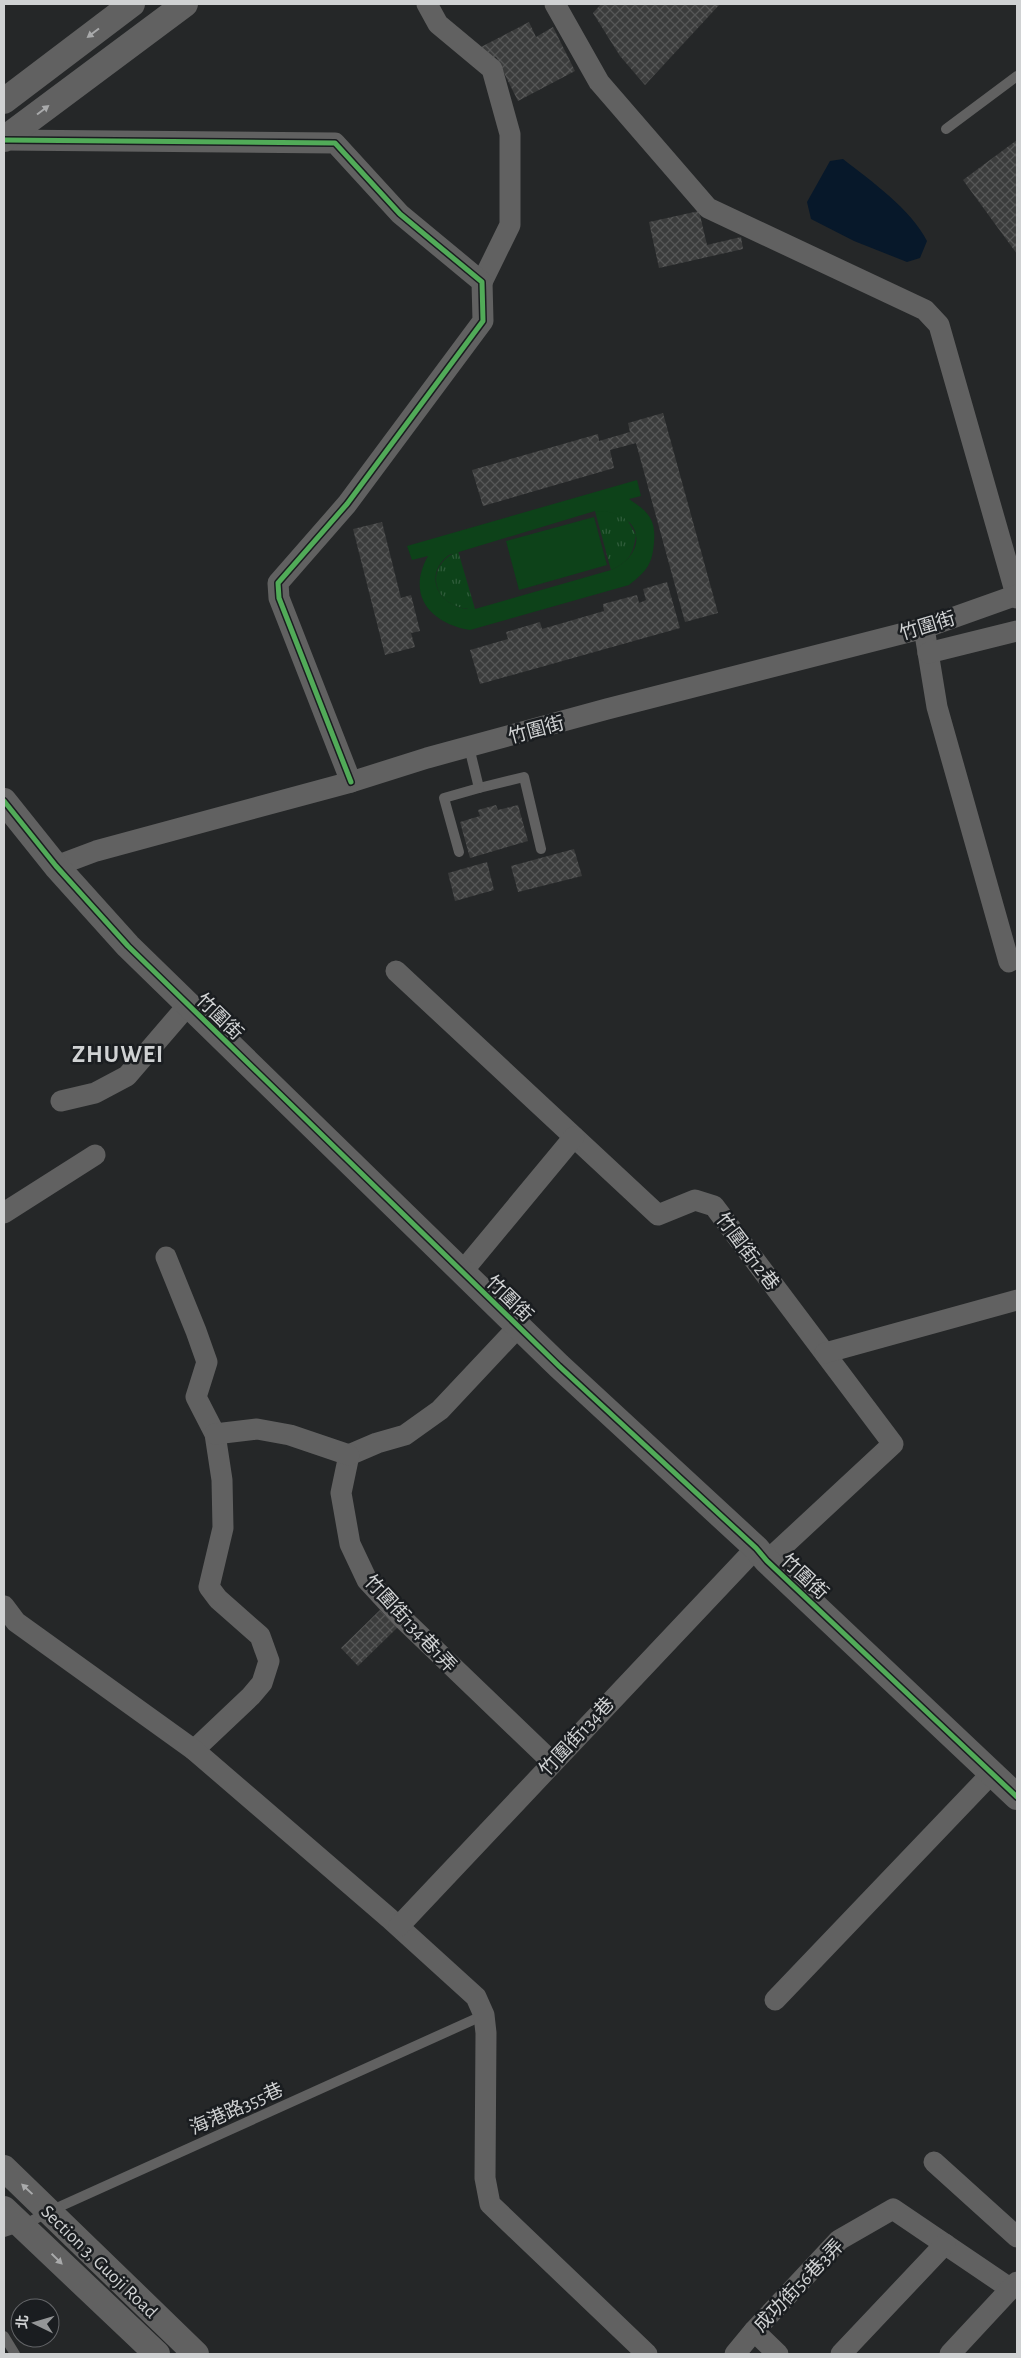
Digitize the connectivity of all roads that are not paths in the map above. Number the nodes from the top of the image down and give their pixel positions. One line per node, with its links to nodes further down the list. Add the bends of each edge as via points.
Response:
1 (132, 4): 6 (street, one-way to 6)
2 (185, 4): 8 (street, one-way to 2)
3 (427, 4): 9 (street, via 438,24 492,69 510,134 510,225)
4 (555, 4): 10 (street, via 599,82 708,208 926,310 939,325)
5 (1017, 76): 7 (lane)
6 (4, 101)
7 (946, 129)
8 (4, 140): 9 (street, via 335,143 400,214)
9 (482, 282): 15 (street, via 483,321 347,504 278,583 279,598)
10 (1017, 596): 11 (street, 竹圍街)
11 (924, 628): 13 (street); 14 (street, 竹圍街)
12 (1017, 631): 13 (street)
13 (928, 653): 21 (street, via 937,707)
14 (469, 747): 15 (street, 竹圍街); 16 (lane)
15 (351, 782): 20 (street, 竹圍街, via 96,851)
16 (479, 788): 18 (lane, via 524,777); 19 (lane, via 444,798)
17 (4, 801): 20 (street, 竹圍街)
18 (541, 849)
19 (459, 852)
20 (56, 866): 23 (street, 竹圍街, via 128,946)
21 (1009, 962)
22 (396, 971): 25 (street, 竹圍街12巷)
23 (188, 1005): 24 (street, via 127,1076 95,1094); 29 (street, 竹圍街)
24 (61, 1101)
25 (574, 1137): 29 (street); 32 (street, 竹圍街12巷, via 658,1215 695,1200 714,1206)
26 (95, 1156): 27 (street)
27 (4, 1213)
28 (166, 1257): 33 (street, via 207,1362 196,1397)
29 (462, 1272): 31 (street, 竹圍街)
30 (1017, 1300): 32 (street)
31 (518, 1327): 34 (street, via 440,1410 405,1435); 35 (street, 竹圍街)
32 (825, 1353): 35 (street, 竹圍街12巷, via 893,1444)
33 (215, 1434): 34 (street, via 256,1429 290,1435); 37 (street, via 222,1480 223,1528 209,1587 260,1636 269,1661 262,1682 251,1696)
34 (349, 1455): 38 (street, 竹圍街134巷1弄, via 340,1493 350,1544 367,1580 404,1620)
35 (761, 1555): 38 (street, 竹圍街134巷); 39 (street, 竹圍街)
36 (4, 1606): 37 (street, via 16,1622)
37 (194, 1750): 41 (street)
38 (552, 1762): 41 (street, 竹圍街134巷)
39 (992, 1772): 40 (street, 竹圍街); 42 (street)
40 (1017, 1797)
41 (399, 1926): 43 (street, via 476,1997)
42 (775, 2000)
43 (484, 2016): 46 (lane, 海港路355巷); 56 (street, via 485,2178 490,2204)
44 (934, 2162): 48 (street)
45 (4, 2168): 46 (street, Section 3, Guoji Road, one-way to 45)
46 (50, 2211): 47 (lane, 海港路355巷); 55 (street, Section 3, Guoji Road)
47 (10, 2222): 54 (street, Section 3, Guoji Road, one-way to 54)
48 (1017, 2237)
49 (945, 2244): 50 (street); 51 (street, 成功街56巷3弄, via 893,2209 839,2240); 59 (street)
50 (1014, 2285): 60 (street)
51 (754, 2331): 57 (street, 成功街56巷3弄); 58 (street)
52 (4, 2336): 53 (lane)
53 (15, 2354)
54 (156, 2354)
55 (196, 2354)
56 (647, 2354)
57 (735, 2354)
58 (778, 2354)
59 (841, 2354)
60 (950, 2354)

